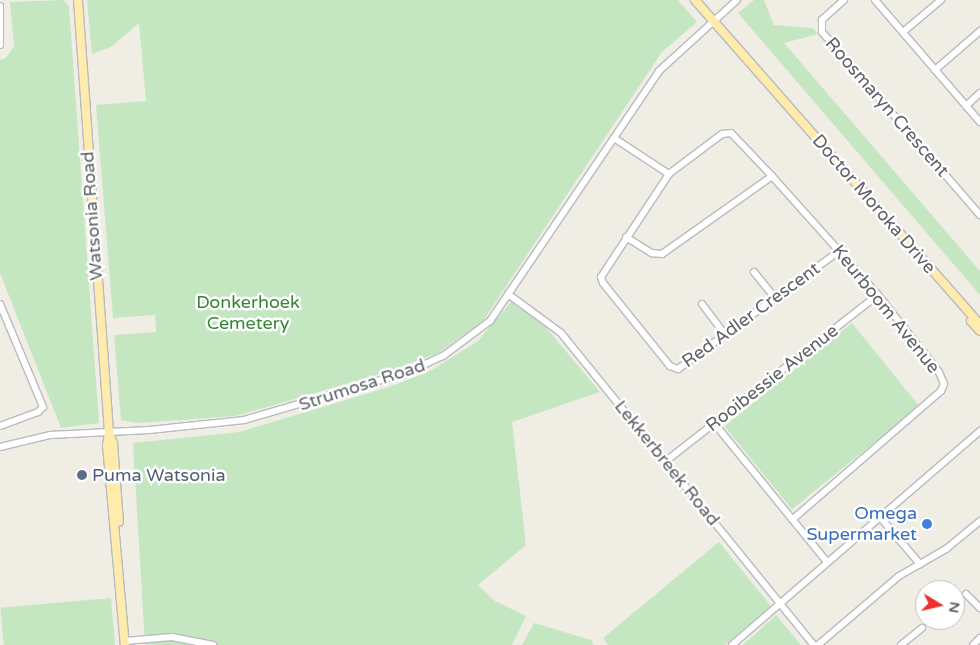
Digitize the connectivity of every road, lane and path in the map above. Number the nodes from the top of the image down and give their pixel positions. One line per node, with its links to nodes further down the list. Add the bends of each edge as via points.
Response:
1 (78, 0): 38 (main road, Watsonia Road)
2 (695, 0): 10 (main road, Doctor Moroka Drive)
3 (701, 0): 10 (main road, Doctor Moroka Drive)
4 (736, 0): 10 (street, Strumosa Road)
5 (742, 0): 10 (street, Strumosa Road)
6 (844, 0): 22 (street, Roosmaryn Crescent, via 822,20 822,32)
7 (876, 0): 12 (street)
8 (941, 0): 12 (street)
9 (0, 6): 13 (street)
10 (715, 20): 19 (street, Strumosa Road, via 660,71); 31 (main road, Doctor Moroka Drive)
11 (980, 31): 14 (street)
12 (904, 32): 14 (street)
13 (0, 45)
14 (935, 70): 16 (street)
15 (980, 94): 16 (street)
16 (966, 106): 17 (street)
17 (980, 122)
18 (728, 132): 20 (street, Red Adler Crescent); 21 (street, Keurboom Avenue)
19 (614, 138): 20 (street); 26 (street, Strumosa Road)
20 (669, 174): 23 (street, Red Adler Crescent)
21 (772, 176): 23 (street, via 662,254 652,253); 24 (street, Keurboom Avenue)
22 (980, 215)
23 (626, 237): 34 (street, Red Adler Crescent, via 603,273 602,281 670,366 682,368)
24 (840, 251): 27 (street, Keurboom Avenue); 28 (street, Red Adler Crescent)
25 (754, 272): 28 (street)
26 (508, 294): 38 (street, Strumosa Road, via 481,330 434,362 408,372 244,420); 40 (street, Lekkerbreek Road, via 556,327)
27 (878, 295): 35 (street, Rooibessie Avenue); 42 (street, Keurboom Avenue, via 939,372 944,386)
28 (776, 299): 34 (street, Red Adler Crescent)
29 (0, 304): 36 (street, via 43,407 38,412)
30 (702, 304): 34 (street)
31 (960, 304): 32 (main road, Doctor Moroka Drive); 33 (main road, Doctor Moroka Drive)
32 (980, 324)
33 (980, 331)
34 (726, 336)
35 (714, 423): 40 (street, Rooibessie Avenue); 42 (street)
36 (0, 426)
37 (980, 431): 41 (street)
38 (109, 433): 39 (street, Strumosa Road, via 30,437); 51 (main road, Watsonia Road, via 114,452)
39 (0, 446)
40 (666, 461): 47 (street, Lekkerbreek Road)
41 (880, 517): 44 (street); 45 (street)
42 (793, 519): 44 (street)
43 (980, 521): 45 (street, via 946,549)
44 (827, 562): 47 (street)
45 (920, 564): 54 (street, via 899,576)
46 (966, 594): 48 (street)
47 (780, 603): 53 (street); 54 (street, Lekkerbreek Road)
48 (980, 608)
49 (920, 630): 55 (street)
50 (980, 638): 56 (street)
51 (125, 643): 52 (street, via 172,637)
52 (213, 645)
53 (732, 645)
54 (816, 645)
55 (901, 645)
56 (973, 645)

